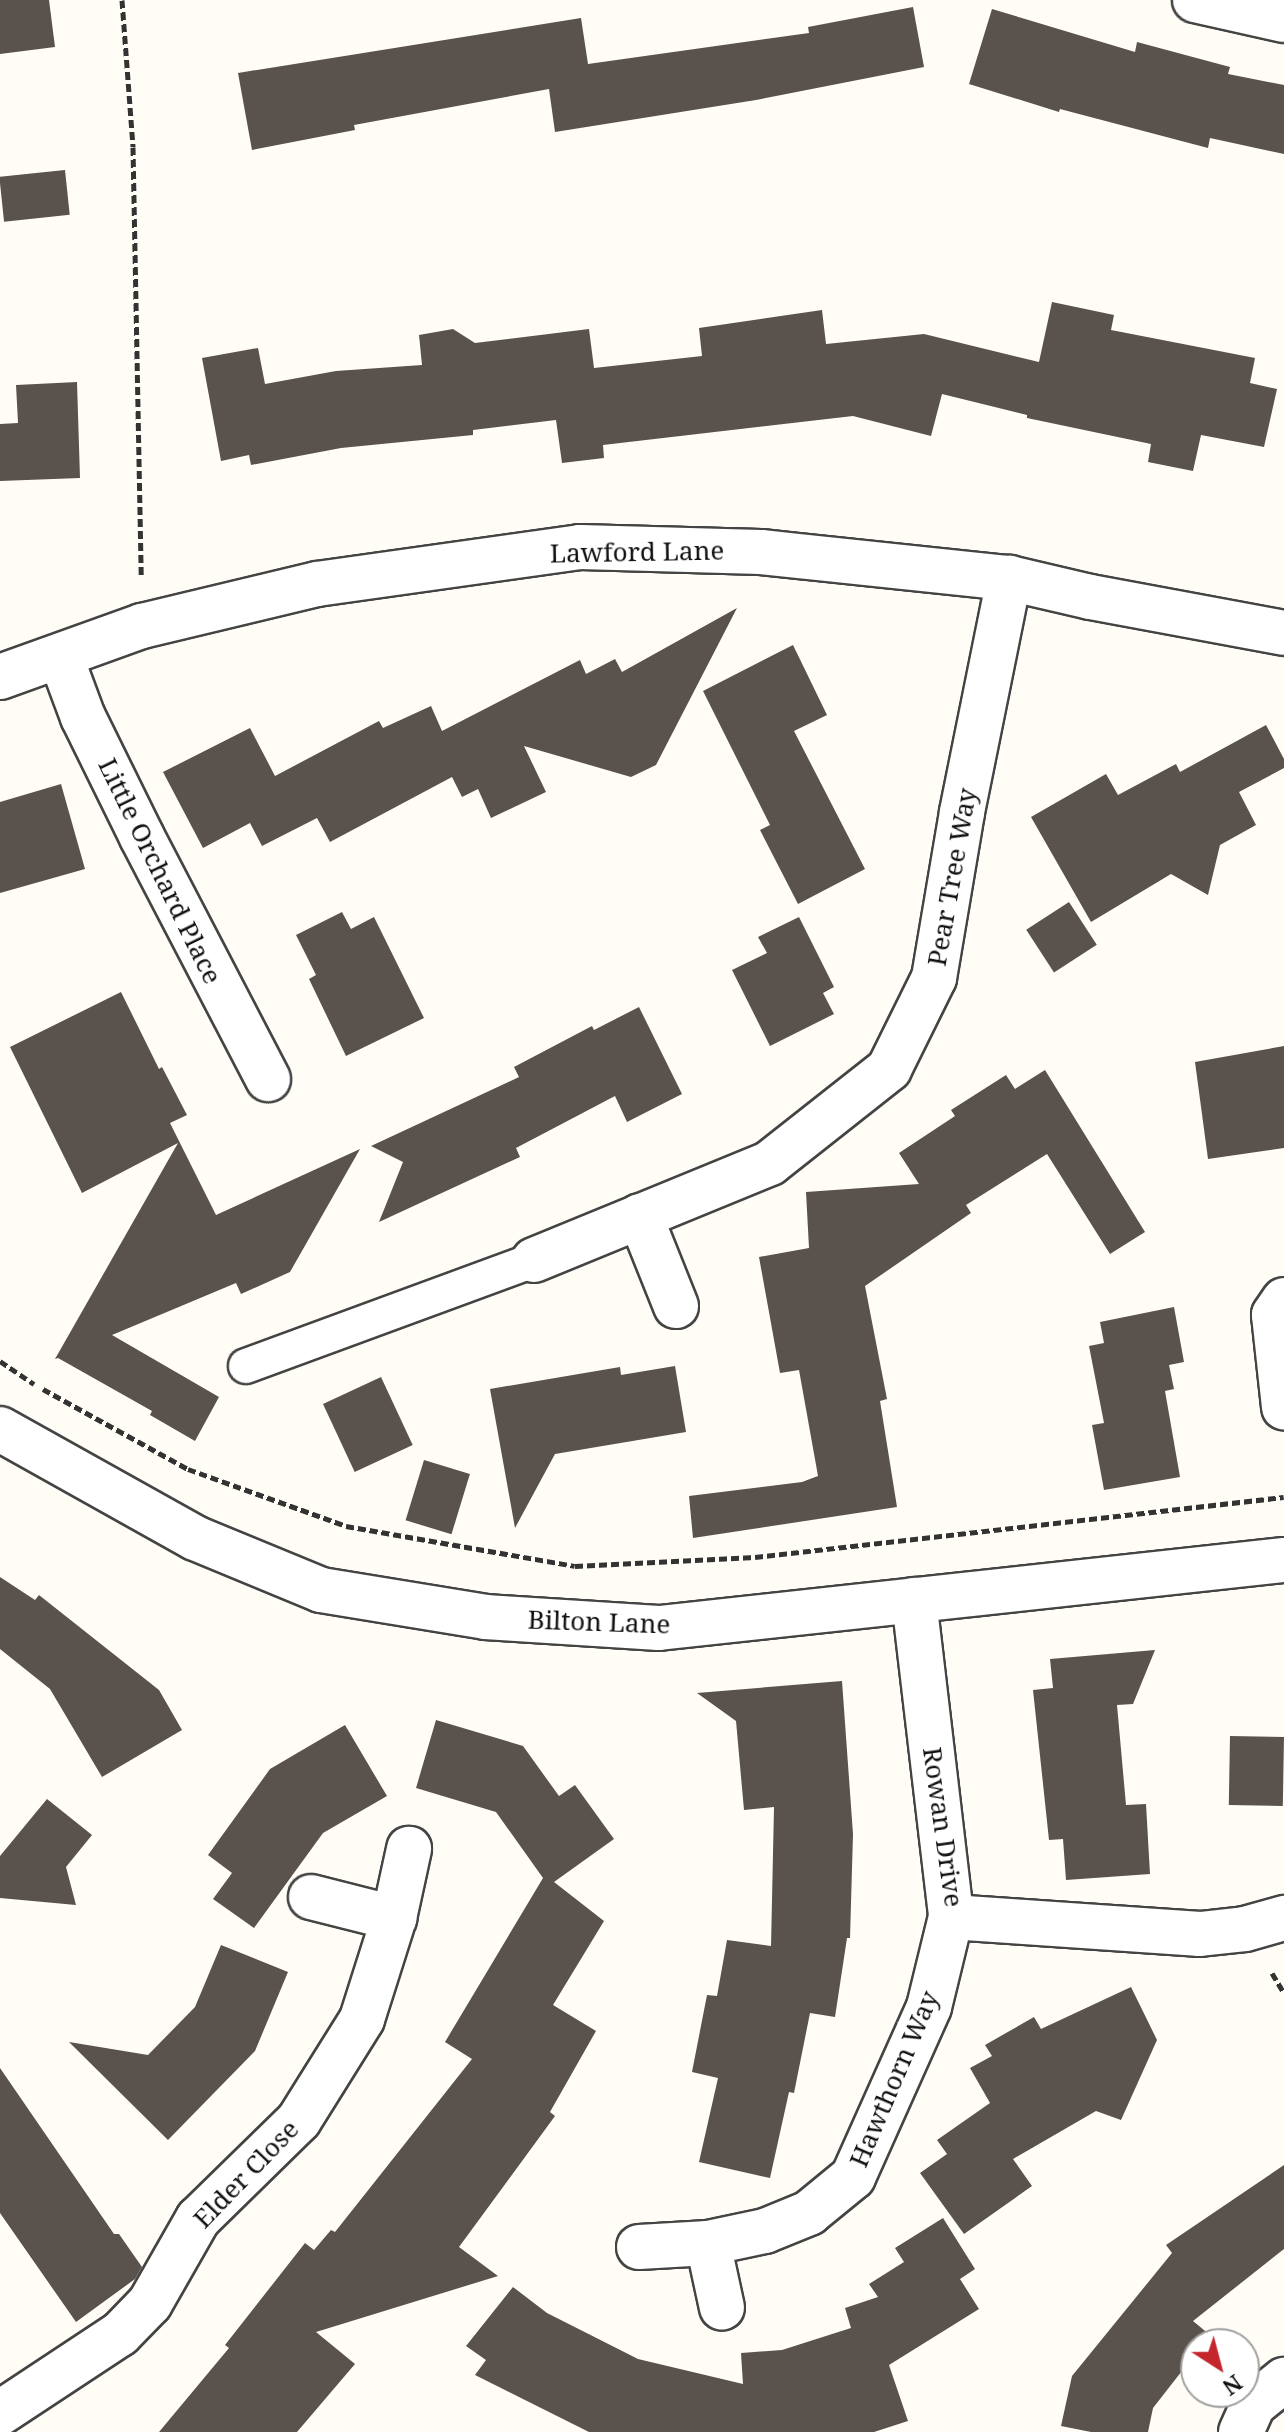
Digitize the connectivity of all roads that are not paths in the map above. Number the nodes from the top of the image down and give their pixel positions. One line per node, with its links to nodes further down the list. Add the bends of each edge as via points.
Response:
1 (1195, 0): 2 (street)
2 (1284, 20)
3 (1009, 578): 4 (street, Lawford Lane); 5 (street, Lawford Lane, via 761,552 580,547 317,584 142,626); 8 (street, Pear Tree Way, via 934,978 889,1069 770,1163)
4 (1284, 633)
5 (61, 658): 6 (street, Lawford Lane); 7 (street, Little Orchard Place, via 83,717)
6 (0, 677)
7 (268, 1079)
8 (640, 1216): 9 (street, Pear Tree Way); 11 (street)
9 (534, 1260): 12 (lane)
10 (1284, 1300): 13 (street, via 1274,1315)
11 (676, 1306)
12 (246, 1366)
13 (1284, 1407)
14 (0, 1429): 16 (street, Bilton Lane, via 195,1538 321,1590 485,1617 659,1628)
15 (1284, 1560): 16 (street, Bilton Lane)
16 (914, 1600): 19 (street, Rowan Drive)
17 (409, 1849): 20 (street, Elder Close)
18 (311, 1897): 20 (street)
19 (951, 1917): 21 (street, Rowan Drive, via 1200,1934); 22 (street, Hawthorn Way, via 929,2007 853,2177 809,2213 765,2231)
20 (394, 1918): 26 (street, Elder Close, via 362,2019 299,2120 198,2219 150,2303 120,2334)
21 (1284, 1918)
22 (708, 2243): 23 (street, Hawthorn Way); 24 (street)
23 (639, 2247)
24 (722, 2308)
25 (1284, 2380): 27 (street, via 1253,2405)
26 (0, 2413)
27 (1241, 2432)

